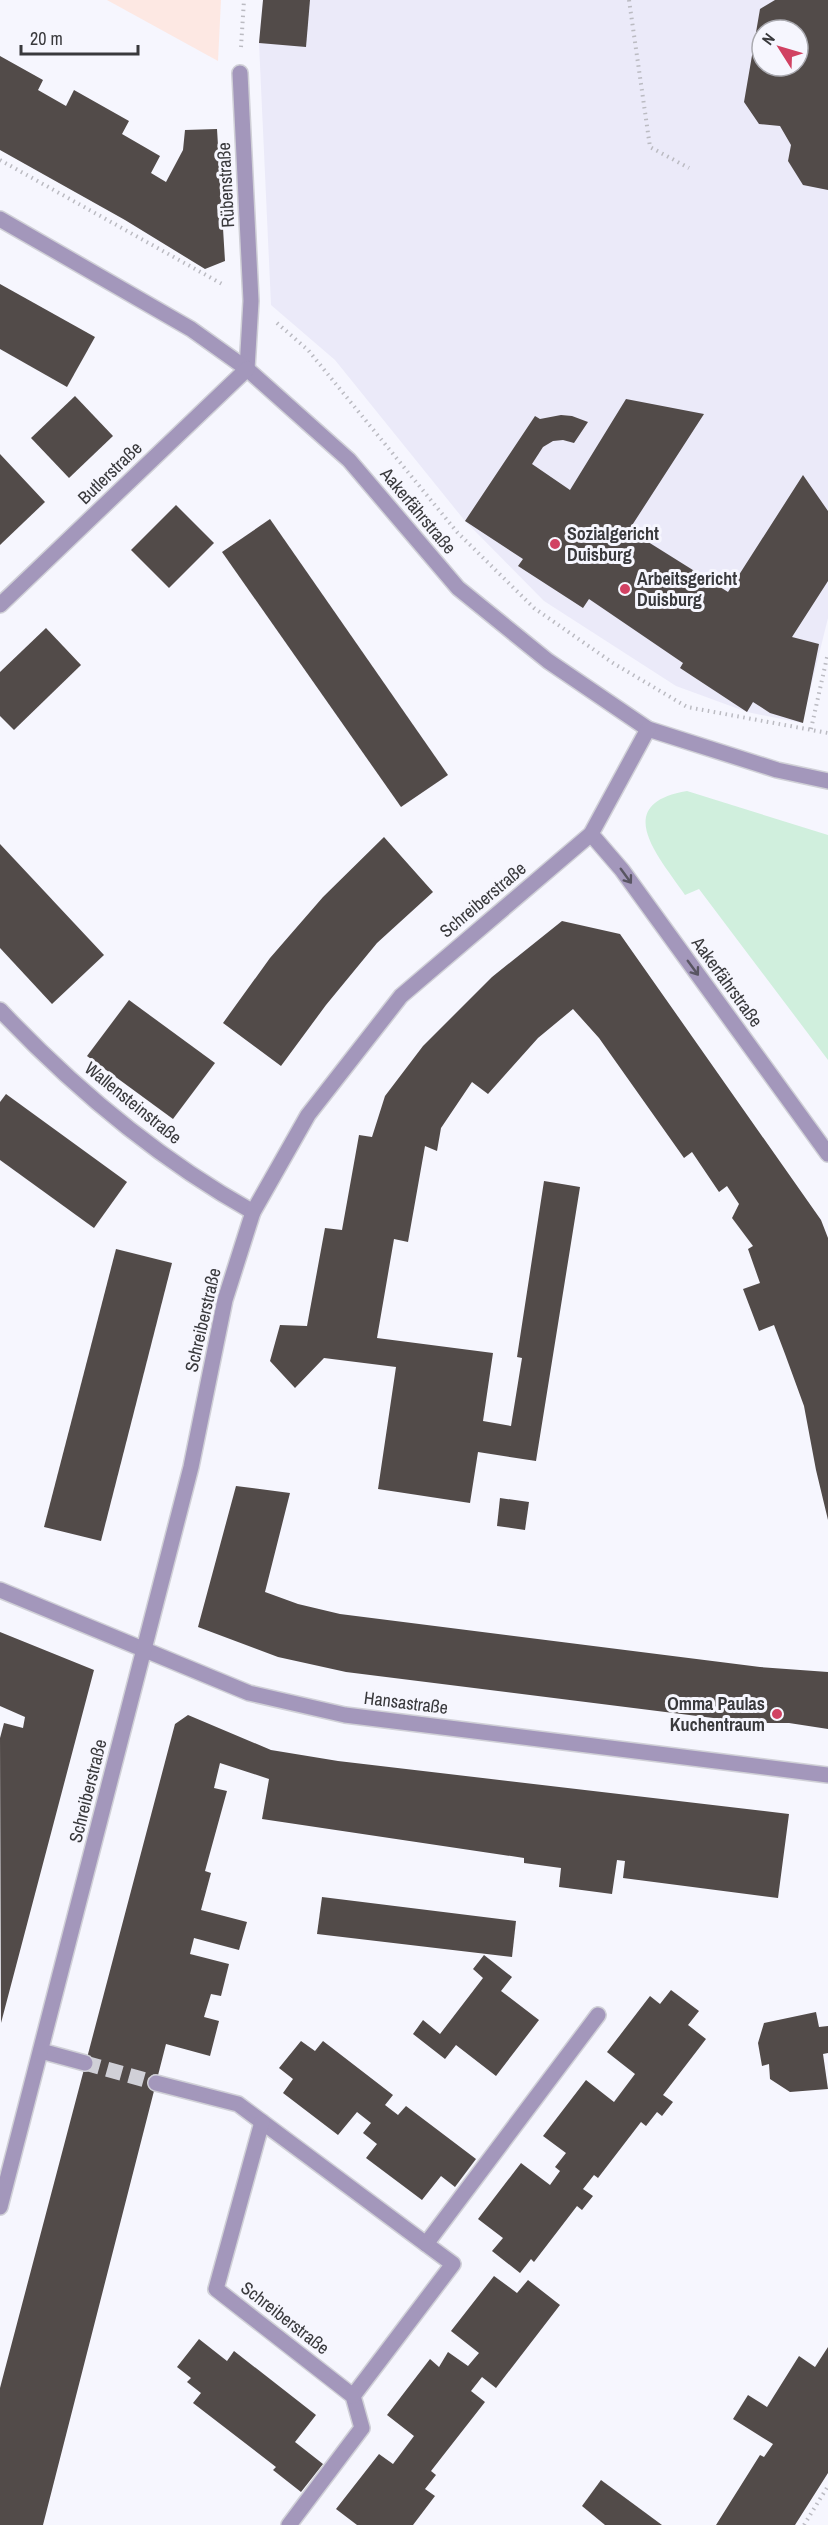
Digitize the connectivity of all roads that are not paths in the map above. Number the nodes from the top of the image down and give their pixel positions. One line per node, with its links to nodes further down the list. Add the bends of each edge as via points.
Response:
1 (240, 73): 3 (street, Rübenstraße, via 251,301)
2 (0, 219): 3 (street, Aakerfährstraße, via 191,329)
3 (247, 369): 4 (street, Butlerstraße); 5 (street, Aakerfährstraße, via 349,460 458,588 548,661)
4 (0, 605)
5 (648, 729): 6 (street, Aakerfährstraße, via 777,770); 7 (street, Schreiberstraße)
6 (828, 781)
7 (591, 834): 9 (street, Aakerfährstraße, one-way to 9, via 622,870); 10 (street, Schreiberstraße, via 401,996 308,1115)
8 (0, 1010): 10 (street, Wallensteinstraße, via 36,1048 141,1139)
9 (828, 1155)
10 (253, 1212): 12 (street, Schreiberstraße, via 225,1300 191,1467)
11 (0, 1590): 12 (street, Hansastraße)
12 (144, 1650): 13 (street, Hansastraße, via 249,1693 345,1715); 15 (street, Schreiberstraße)
13 (828, 1775)
14 (598, 2015): 20 (street)
15 (41, 2051): 16 (street); 19 (street, Schreiberstraße)
16 (85, 2063)
17 (156, 2083): 18 (street, via 238,2104)
18 (262, 2122): 20 (street); 21 (street, Schreiberstraße, via 216,2289)
19 (0, 2207)
20 (426, 2244): 21 (street, via 453,2264)
21 (353, 2396): 22 (street, via 362,2428)
22 (289, 2525)

